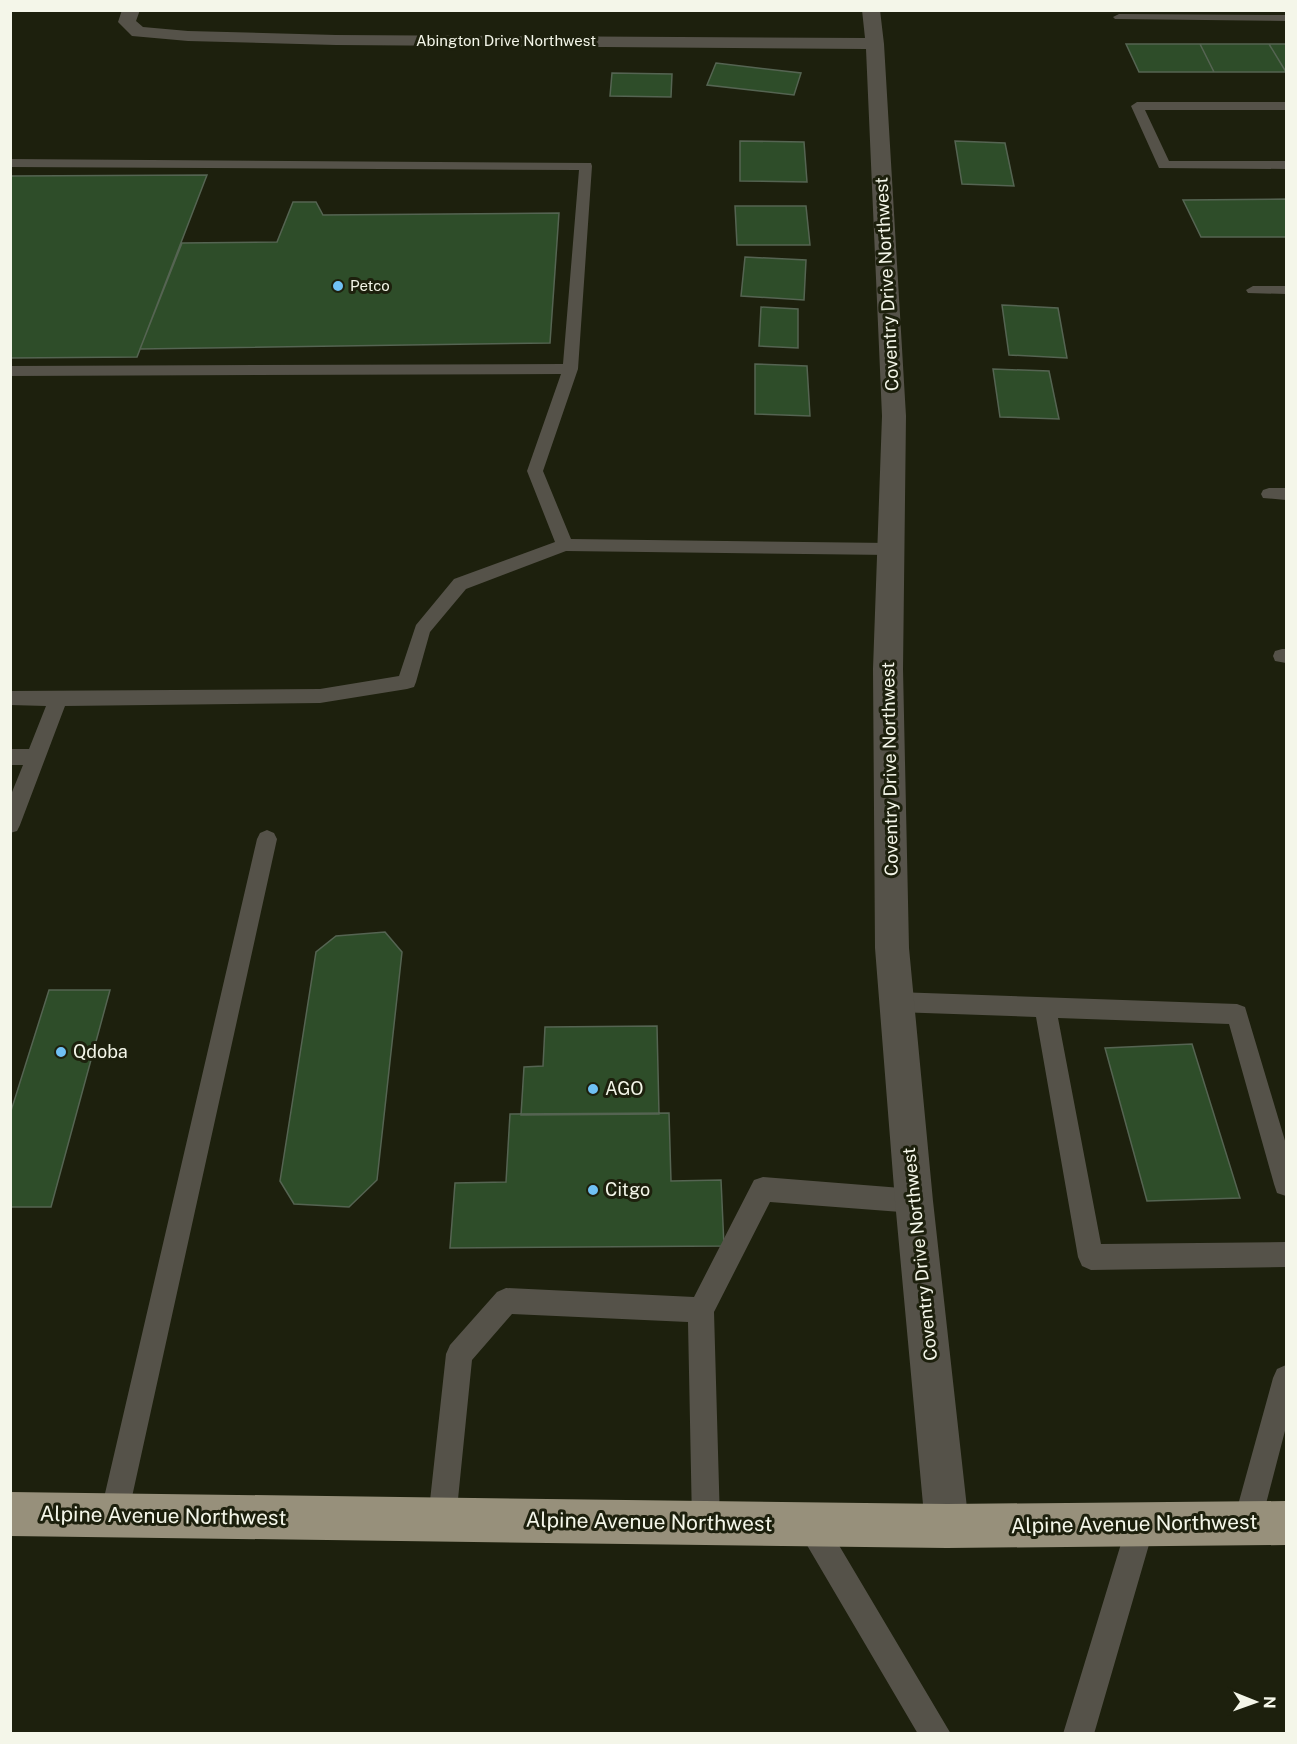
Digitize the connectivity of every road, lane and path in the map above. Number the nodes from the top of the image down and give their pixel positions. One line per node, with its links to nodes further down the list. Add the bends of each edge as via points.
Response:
1 (131, 10): 5 (street, Abington Drive Northwest, via 127,22 138,32 188,36)
2 (871, 10): 5 (street, Coventry Drive Northwest)
3 (1119, 17): 4 (lane)
4 (1287, 18)
5 (875, 44): 14 (street, Coventry Drive Northwest, via 894,416)
6 (1287, 105): 8 (lane, via 1137,106 1164,165)
7 (10, 163): 11 (lane, via 586,166)
8 (1287, 165)
9 (1253, 290): 10 (lane)
10 (1287, 290)
11 (570, 369): 12 (lane); 13 (lane, via 535,471)
12 (10, 371)
13 (565, 545): 14 (lane); 16 (lane, via 460,584 422,630 407,682 321,696)
14 (890, 549): 21 (street, Coventry Drive Northwest, via 892,948)
15 (10, 698): 16 (lane)
16 (58, 699): 18 (lane)
17 (10, 756): 18 (lane)
18 (37, 757): 19 (lane)
19 (10, 825)
20 (267, 839): 29 (lane)
21 (896, 1002): 22 (lane); 24 (street, Coventry Drive Northwest)
22 (1045, 1007): 23 (lane, via 1238,1014); 25 (lane, via 1091,1257)
23 (1287, 1184)
24 (914, 1202): 26 (lane, via 763,1189); 35 (street, Coventry Drive Northwest)
25 (1287, 1255)
26 (701, 1310): 30 (lane, via 506,1301 459,1353); 31 (lane)
27 (1287, 1378): 32 (lane)
28 (10, 1514): 29 (highway, Alpine Avenue Northwest)
29 (114, 1515): 30 (highway, Alpine Avenue Northwest)
30 (442, 1519): 31 (highway, Alpine Avenue Northwest)
31 (706, 1522): 34 (highway, Alpine Avenue Northwest)
32 (1267, 1523): 33 (highway, Alpine Avenue Northwest)
33 (1141, 1524): 35 (highway, Alpine Avenue Northwest); 37 (lane)
34 (811, 1525): 35 (highway, Alpine Avenue Northwest); 36 (lane)
35 (947, 1526)
36 (936, 1734)
37 (1078, 1734)

